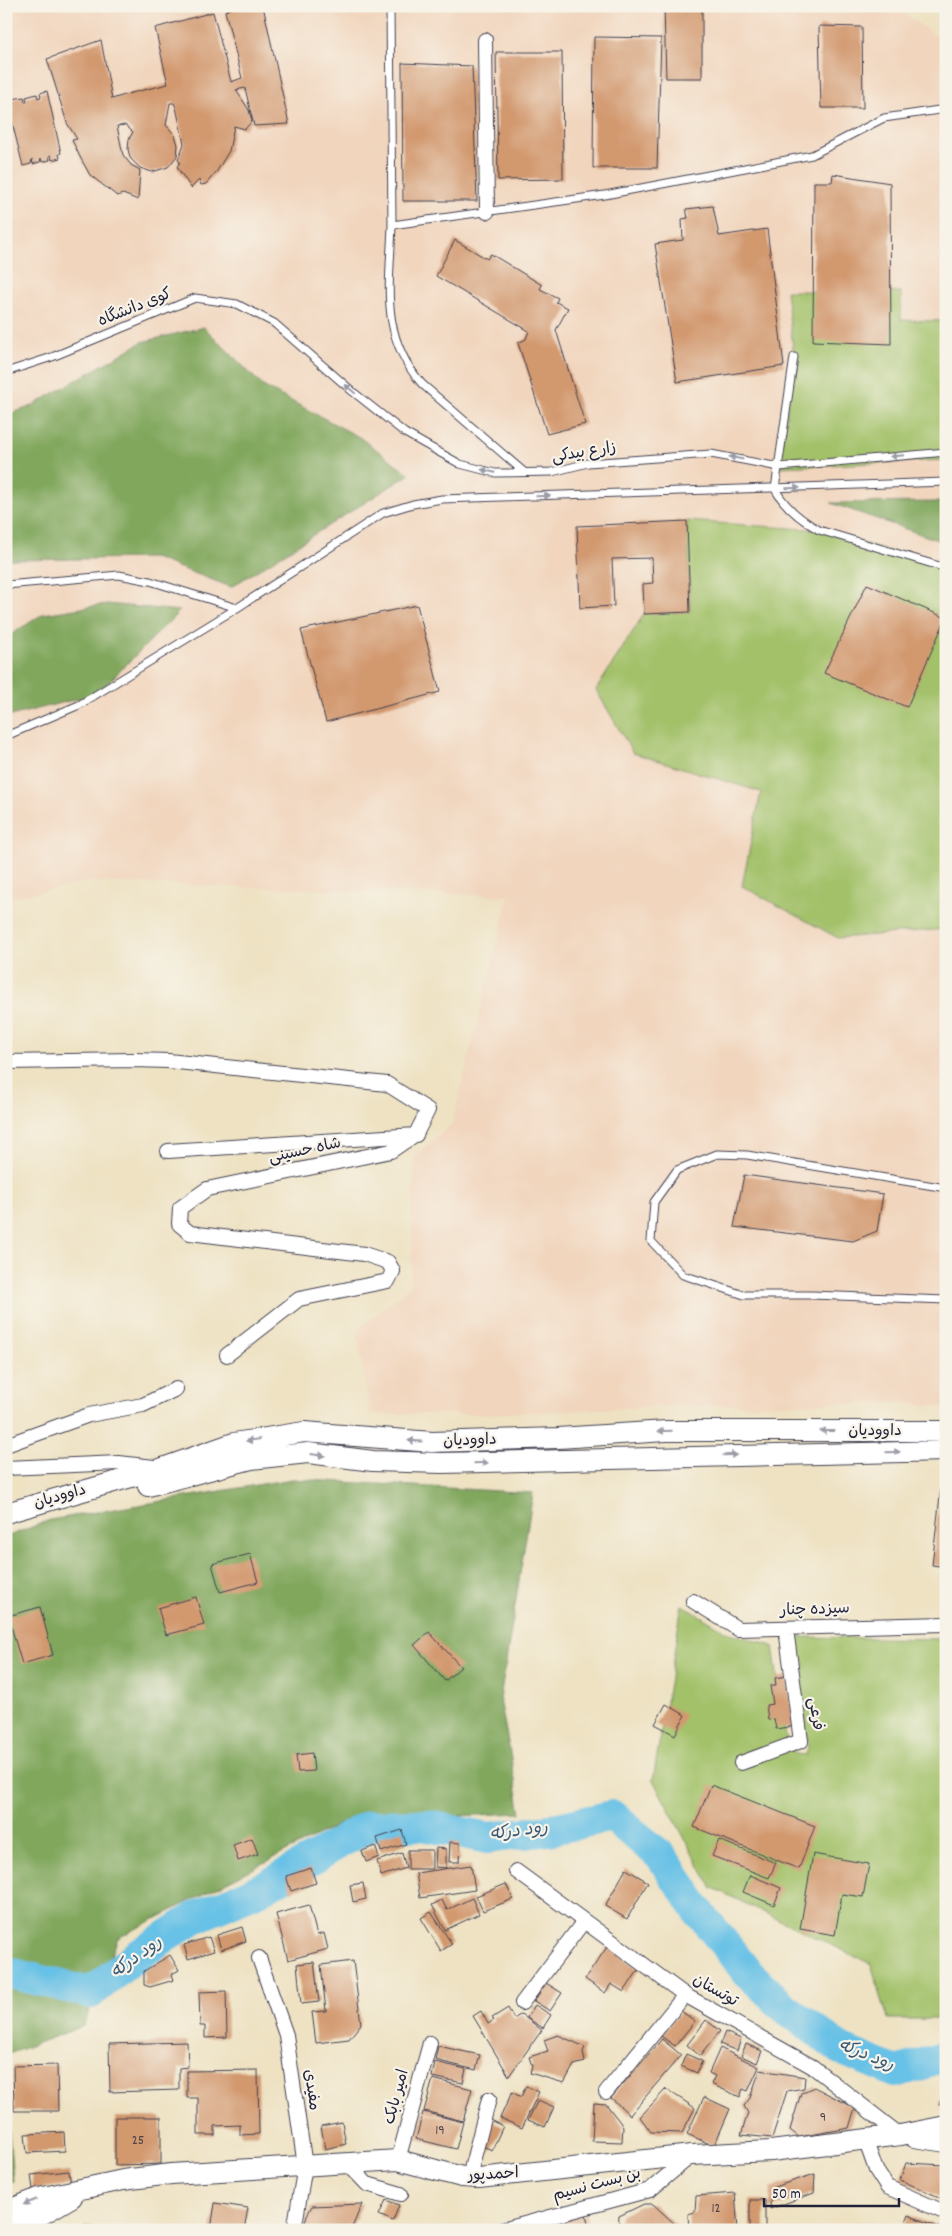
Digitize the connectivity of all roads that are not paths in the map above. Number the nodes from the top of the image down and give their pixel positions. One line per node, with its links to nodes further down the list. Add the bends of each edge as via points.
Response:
1 (390, 6): 5 (lane)
2 (485, 40): 4 (street)
3 (946, 109): 4 (lane, via 884,118 812,156 605,195)
4 (487, 212): 5 (lane)
5 (392, 225): 11 (lane, via 389,314 397,345 408,368 422,384)
6 (274, 323): 8 (lane, کوی دانشگاه, via 237,304 195,298 52,357); 11 (lane, زارع بیدکی, one-way to 6, via 494,473 460,464 405,433)
7 (794, 357): 10 (lane)
8 (6, 372)
9 (946, 452): 10 (lane, زارع بیدکی, one-way to 10)
10 (779, 467): 11 (lane, زارع بیدکی, one-way to 11, via 711,454 588,463 552,472); 13 (lane)
11 (524, 472)
12 (946, 482): 13 (lane, one-way to 12)
13 (774, 489): 14 (lane, via 794,513 819,530); 16 (lane, one-way to 13, via 384,513 414,504 442,499)
14 (946, 568)
15 (6, 584): 16 (lane, via 119,575 150,581)
16 (237, 608): 17 (lane, via 79,706)
17 (6, 736)
18 (6, 1062): 19 (street, شاه حسینی, via 168,1061 387,1084 428,1110)
19 (416, 1134): 20 (street); 23 (street, شاه حسینی, via 391,1151 207,1189 180,1208 179,1224 190,1233 364,1254 388,1262 393,1270 388,1281 298,1299)
20 (168, 1151)
21 (946, 1188): 22 (lane, via 747,1155 717,1154 677,1170 654,1202 651,1241 683,1276 744,1295)
22 (946, 1300)
23 (227, 1355)
24 (176, 1389): 27 (street, via 143,1405 89,1415)
25 (753, 1431): 26 (street, داوودیان, one-way to 25); 29 (street); 31 (street, داوودیان, one-way to 31, via 666,1431 432,1442 304,1432 234,1443)
26 (946, 1431)
27 (6, 1445)
28 (946, 1451): 29 (street, داوودیان, one-way to 28)
29 (762, 1455): 31 (street, داوودیان, one-way to 29, via 251,1459 308,1453 373,1461 442,1464)
30 (6, 1468): 31 (street, via 120,1463)
31 (165, 1475): 32 (street, داوودیان); 33 (street, داوودیان)
32 (6, 1513)
33 (6, 1525)
34 (693, 1601): 36 (street, سیزده چنار, via 738,1629)
35 (946, 1624): 36 (street, سیزده چنار)
36 (786, 1629): 37 (street, فرعی, via 801,1742)
37 (741, 1763)
38 (516, 1871): 39 (street, توتستان)
39 (584, 1921): 41 (street, توتستان); 42 (street)
40 (259, 1958): 53 (street, مفیدی, via 286,2035)
41 (686, 1995): 44 (street); 47 (street, توتستان, via 813,2067)
42 (522, 2003)
43 (430, 2043): 51 (street, امیر بابک)
44 (606, 2092)
45 (488, 2099): 54 (street)
46 (946, 2126): 47 (street, احمدپور)
47 (900, 2135): 48 (street, احمدپور); 49 (street, احمدپور)
48 (865, 2139): 50 (street, احمدپور, via 771,2151); 58 (street, via 876,2170 888,2187)
49 (946, 2142)
50 (692, 2156): 54 (street, احمدپور); 61 (street, بن بست نسیم, via 650,2190)
51 (398, 2160): 52 (street, احمدپور); 54 (street, احمدپور)
52 (347, 2163): 53 (street, احمدپور); 56 (street, via 367,2184)
53 (305, 2166): 55 (street, احمدپور, via 172,2174); 60 (street, مفیدی)
54 (469, 2177)
55 (89, 2187): 57 (street, احمدپور, one-way to 57, via 39,2198); 59 (street, احمدپور, via 41,2215)
56 (400, 2194)
57 (6, 2211)
58 (946, 2213)
59 (6, 2229)
60 (294, 2230)
61 (502, 2230)

